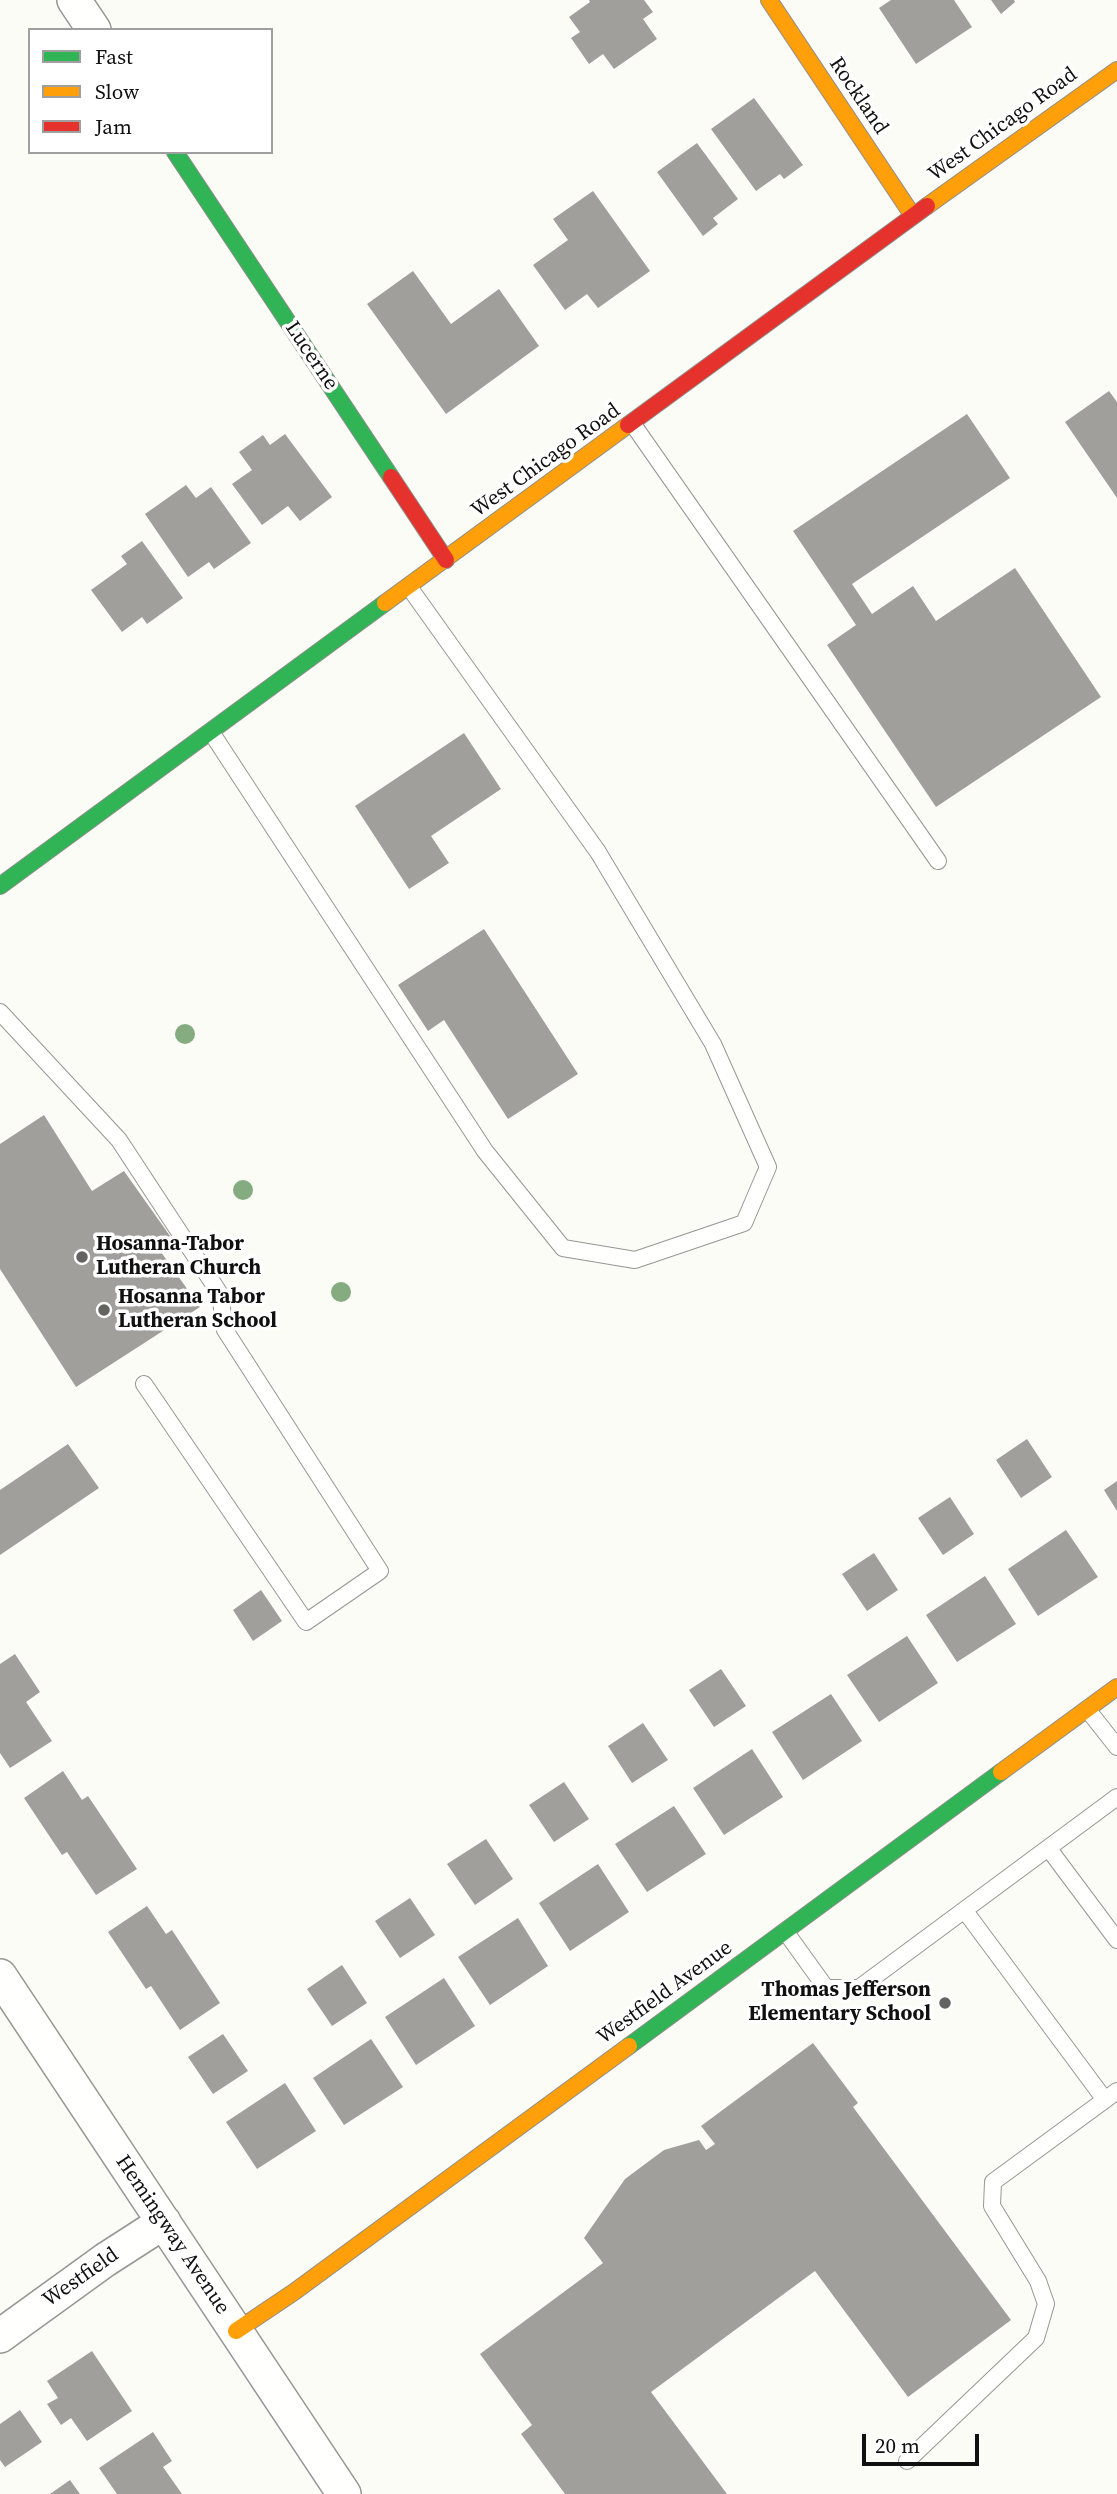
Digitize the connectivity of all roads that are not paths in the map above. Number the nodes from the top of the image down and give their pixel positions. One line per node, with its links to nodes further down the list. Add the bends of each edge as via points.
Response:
1 (74, 0): 3 (street)
2 (769, 0): 6 (street, Rockland)
3 (93, 28)
4 (1117, 70): 6 (street, West Chicago Road)
5 (176, 154): 8 (street, Lucerne)
6 (913, 216): 7 (street, West Chicago Road)
7 (632, 423): 8 (street, West Chicago Road); 11 (lane)
8 (446, 560): 9 (street, West Chicago Road)
9 (409, 587): 10 (street, West Chicago Road); 10 (lane, via 598,852 713,1044 768,1167 744,1223 635,1259 563,1248 485,1151)
10 (211, 732): 12 (street, West Chicago Road)
11 (938, 861)
12 (0, 886)
13 (0, 1012): 14 (lane, via 120,1140 220,1294 225,1330 380,1571 306,1622)
14 (144, 1384)
15 (1117, 1687): 16 (street, Westfield Avenue)
16 (1087, 1709): 17 (lane); 21 (street, Westfield Avenue)
17 (1117, 1747)
18 (1117, 1797): 19 (lane)
19 (1049, 1849): 20 (lane); 22 (lane)
20 (965, 1910): 21 (lane, via 859,1988 826,1988); 24 (lane)
21 (785, 1931): 26 (street, Westfield Avenue)
22 (1117, 1940)
23 (0, 1976): 25 (street, Hemingway Avenue)
24 (1111, 2095): 28 (lane, via 993,2182 992,2206 1038,2281 1046,2304 1035,2338)
25 (164, 2222): 26 (street, Hemingway Avenue); 27 (street, Westfield)
26 (236, 2331): 29 (street, Hemingway Avenue)
27 (0, 2336)
28 (907, 2461)
29 (344, 2494)

